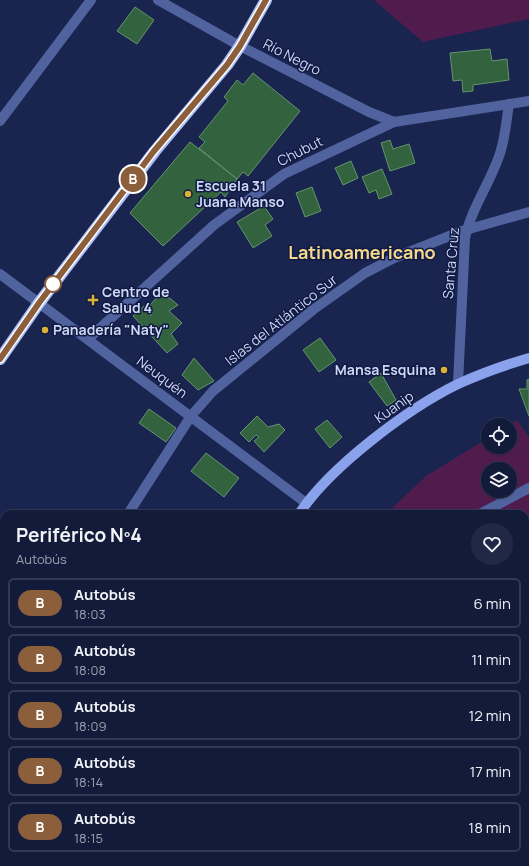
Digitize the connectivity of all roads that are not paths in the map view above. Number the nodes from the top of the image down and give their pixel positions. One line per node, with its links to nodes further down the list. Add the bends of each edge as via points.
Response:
1 (91, 0): 7 (street)
2 (158, 0): 4 (street, Río Negro)
3 (266, 0): 4 (highway)
4 (240, 46): 8 (street, Río Negro, via 369,112); 12 (highway, via 211,86 154,151)
5 (529, 101): 6 (street, Chubut)
6 (509, 104): 8 (street, Chubut); 10 (street, Santa Cruz, via 505,134 498,158)
7 (0, 121)
8 (394, 122): 13 (street, Chubut, via 284,174 249,198 214,225)
9 (529, 212): 10 (street, Islas del Atlántico Sur)
10 (467, 229): 16 (street, Santa Cruz); 17 (street, Islas del Atlántico Sur, via 394,258 365,273 314,309 213,391)
11 (0, 274): 12 (street, Neuquén)
12 (39, 303): 13 (street, Neuquén); 15 (highway)
13 (88, 339): 17 (street, Neuquén)
14 (529, 358): 16 (main road, Kuanip)
15 (0, 360)
16 (458, 384): 19 (main road, Kuanip, via 373,439 333,473)
17 (191, 416): 19 (street, Neuquén); 20 (street, Islas del Atlántico Sur)
18 (529, 488): 22 (street)
19 (306, 503): 21 (main road, Kuanip)
20 (131, 510)
21 (302, 510)
22 (488, 510)

